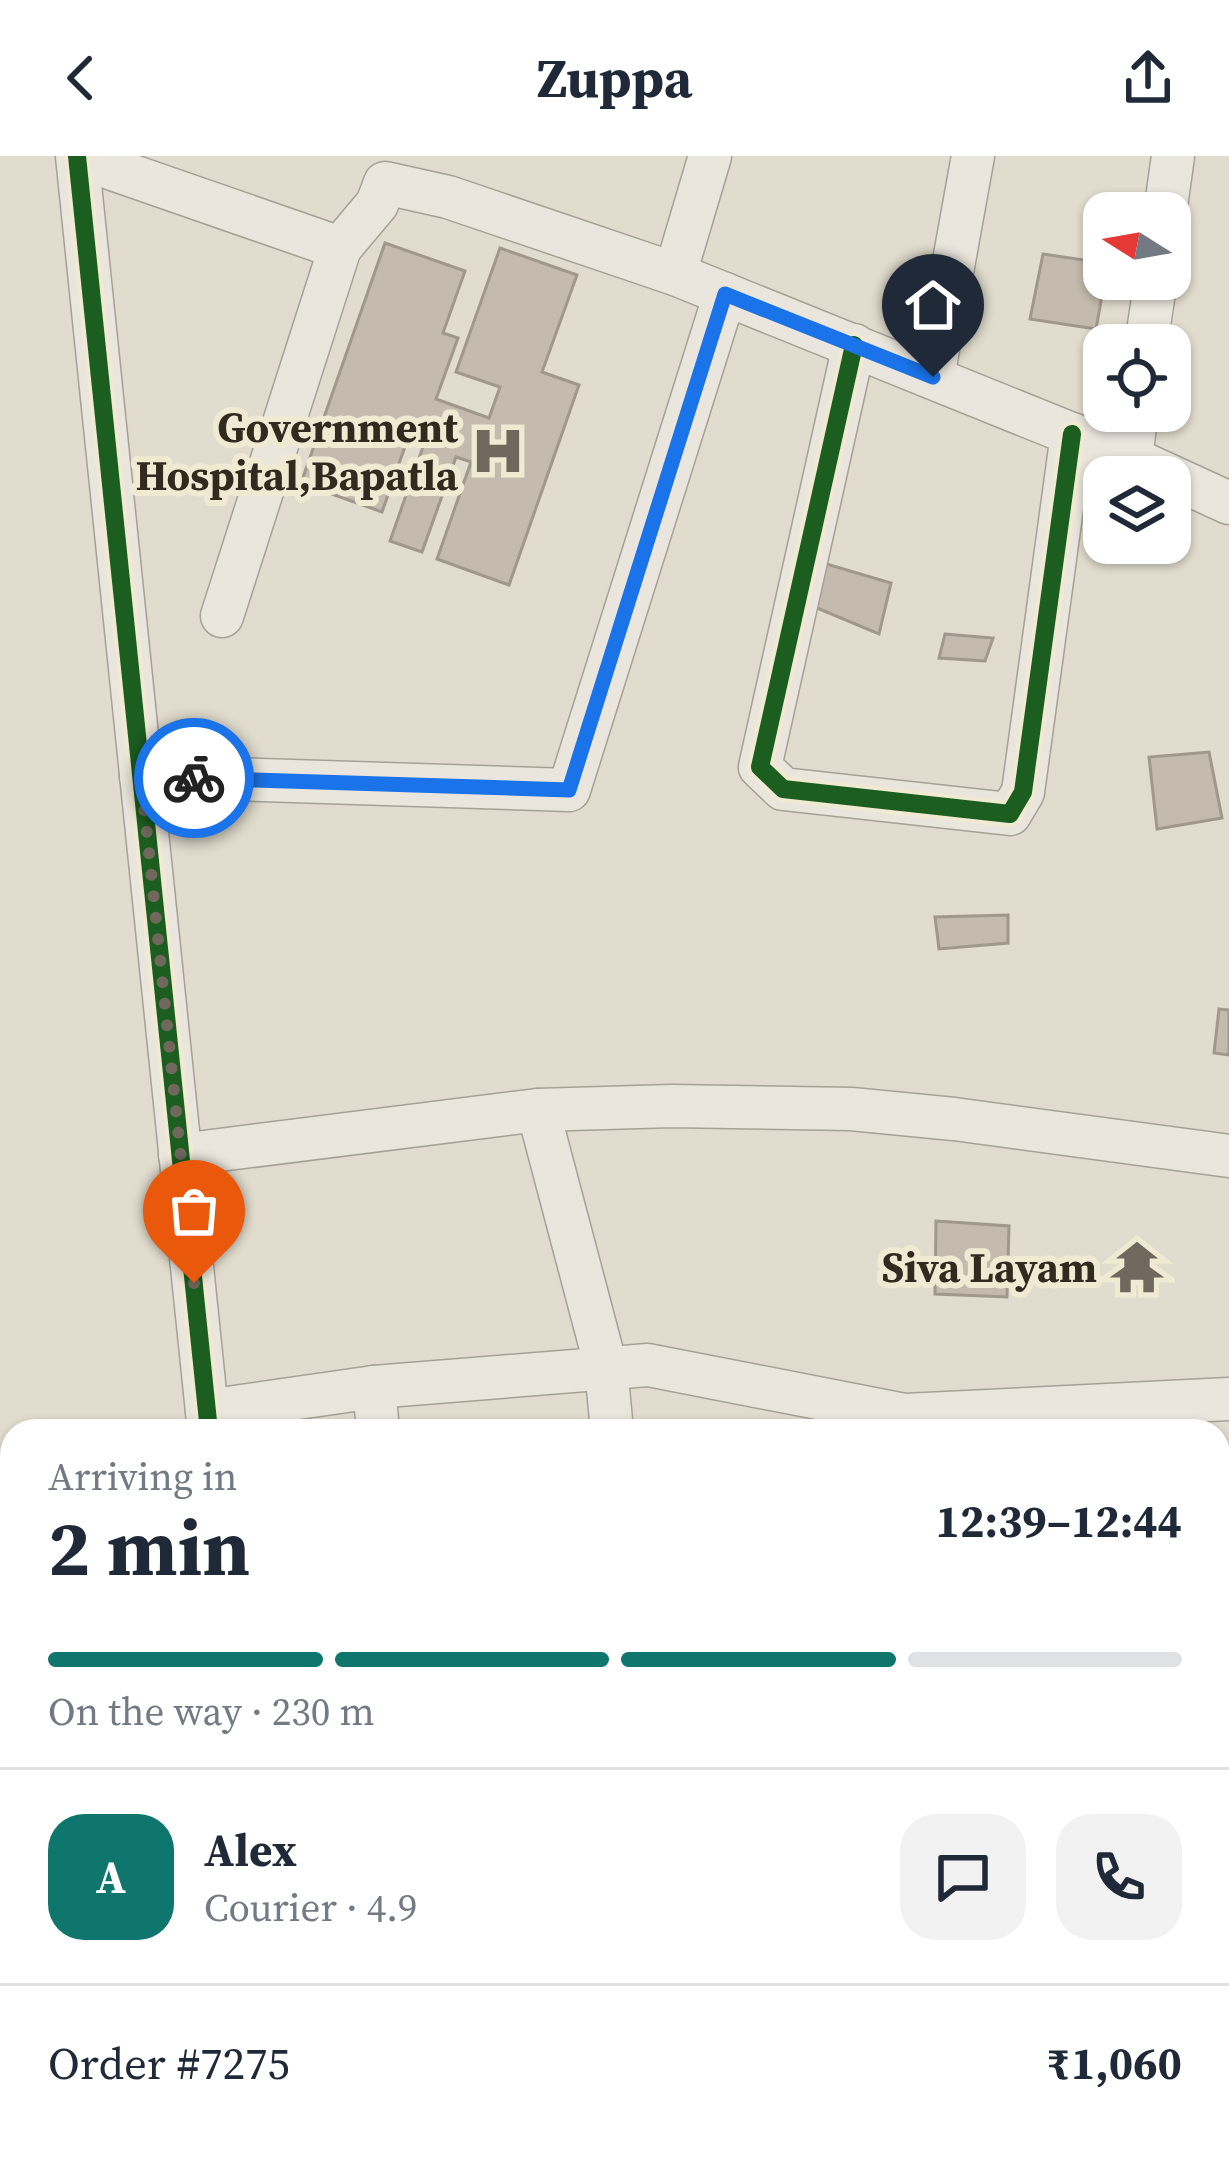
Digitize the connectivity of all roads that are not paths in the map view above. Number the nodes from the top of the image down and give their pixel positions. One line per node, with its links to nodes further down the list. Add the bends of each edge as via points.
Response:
1 (78, 156): 6 (street); 16 (street)
2 (710, 156): 7 (street)
3 (973, 156): 10 (street)
4 (1173, 156): 5 (street)
5 (1168, 192)
6 (340, 248): 7 (street, via 385,183); 15 (street)
7 (674, 274): 8 (street)
8 (725, 294): 9 (street); 16 (street, via 569,790)
9 (854, 345): 10 (street); 11 (street, via 760,767 783,789 1010,814 1023,792)
10 (933, 377): 11 (street)
11 (1072, 434): 12 (street)
12 (1126, 456)
13 (1191, 486): 14 (street)
14 (1229, 503)
15 (222, 616)
16 (141, 776): 18 (street)
17 (538, 1110): 18 (street); 19 (street, via 851,1108); 20 (street)
18 (180, 1155): 23 (street)
19 (1229, 1156)
20 (606, 1367): 21 (street); 22 (street, via 648,1365 905,1414); 26 (street)
21 (374, 1387): 24 (street); 25 (street)
22 (1229, 1399)
23 (208, 1419)
24 (218, 1419)
25 (377, 1419)
26 (611, 1419)

